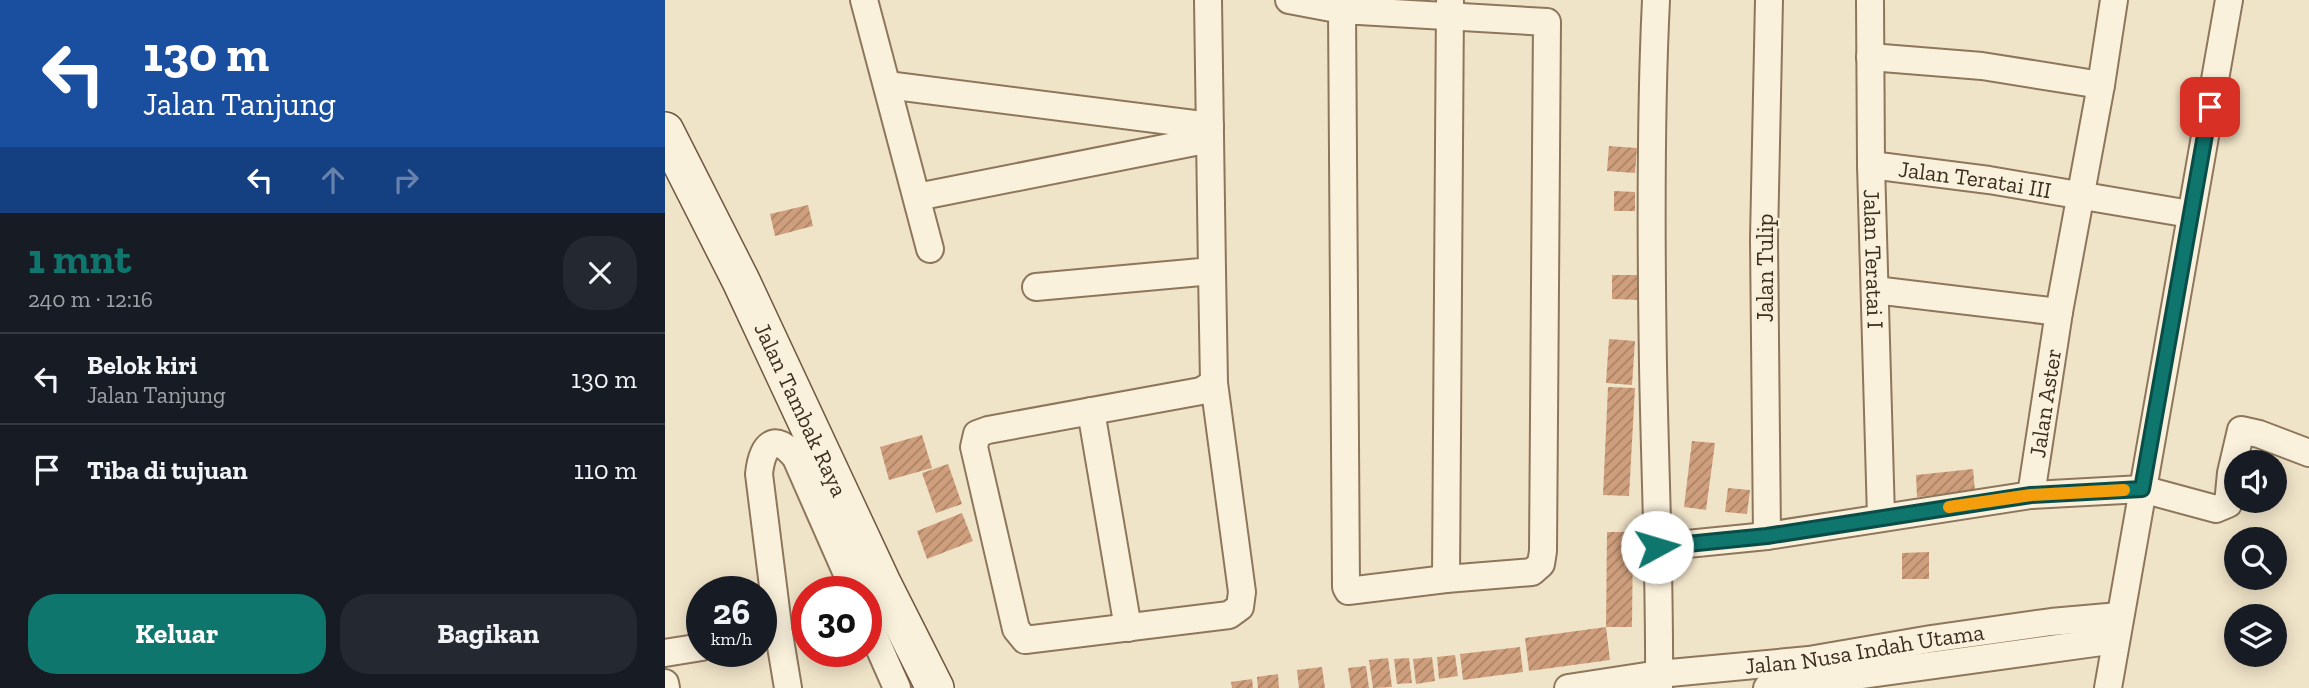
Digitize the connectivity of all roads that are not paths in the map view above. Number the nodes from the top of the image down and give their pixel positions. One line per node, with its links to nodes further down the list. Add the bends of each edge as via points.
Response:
1 (864, 0): 13 (street)
2 (1207, 0): 16 (street)
3 (1289, 0): 9 (street)
4 (1656, 0): 33 (street, via 1652,217)
5 (1769, 0): 32 (street, Jalan Tulip, via 1764,239)
6 (1870, 0): 12 (street, Jalan Teratai I)
7 (2114, 0): 14 (street, Jalan Aster)
8 (2229, 0): 20 (street)
9 (1342, 5): 10 (street); 36 (street, via 1346,587 1348,591)
10 (1450, 8): 11 (street); 36 (street)
11 (1547, 11): 36 (street, via 1541,564 1532,572)
12 (1870, 57): 14 (street, via 1982,65); 17 (street, Jalan Teratai I)
13 (887, 85): 16 (street); 19 (street)
14 (2101, 85): 18 (street, Jalan Aster)
15 (665, 131): 47 (street, Jalan Tambak Raya)
16 (1210, 132): 19 (street); 22 (street)
17 (1871, 165): 18 (street, Jalan Teratai III); 24 (street, Jalan Teratai I)
18 (2080, 194): 20 (street, Jalan Teratai III); 25 (street, Jalan Aster)
19 (916, 197): 21 (street)
20 (2190, 214): 29 (street)
21 (930, 250)
22 (1212, 271): 23 (street); 26 (street)
23 (1036, 287)
24 (1875, 290): 25 (street); 31 (street, Jalan Teratai I)
25 (2059, 312): 30 (street, Jalan Aster)
26 (1214, 383): 27 (street, via 1201,391); 37 (street, via 1243,592 1240,607 1229,615)
27 (1091, 411): 37 (street); 37 (street, via 988,430 977,434 974,447 1016,629 1025,640)
28 (2309, 453): 29 (street, via 2241,430 2222,507)
29 (2142, 489): 30 (street); 38 (street)
30 (2031, 495): 31 (street)
31 (1881, 517): 32 (street)
32 (1767, 536): 33 (street)
33 (1657, 547): 44 (street)
34 (766, 576): 35 (street, via 759,474 764,451 778,443 796,458)
35 (848, 576)
36 (1446, 579)
37 (1128, 628)
38 (2118, 628): 43 (street, Jalan Nusa Indah Utama, via 2038,624); 50 (street)
39 (686, 650): 40 (street)
40 (665, 653)
41 (882, 654): 46 (street)
42 (777, 656): 45 (street)
43 (1810, 676): 44 (street, Jalan Nusa Indah Utama); 49 (street, Jalan Nusa Indah Utama)
44 (1659, 681): 48 (street, Jalan Nusa Indah Utama)
45 (788, 688)
46 (897, 688)
47 (935, 688)
48 (1568, 688)
49 (1767, 688)
50 (2108, 688)

